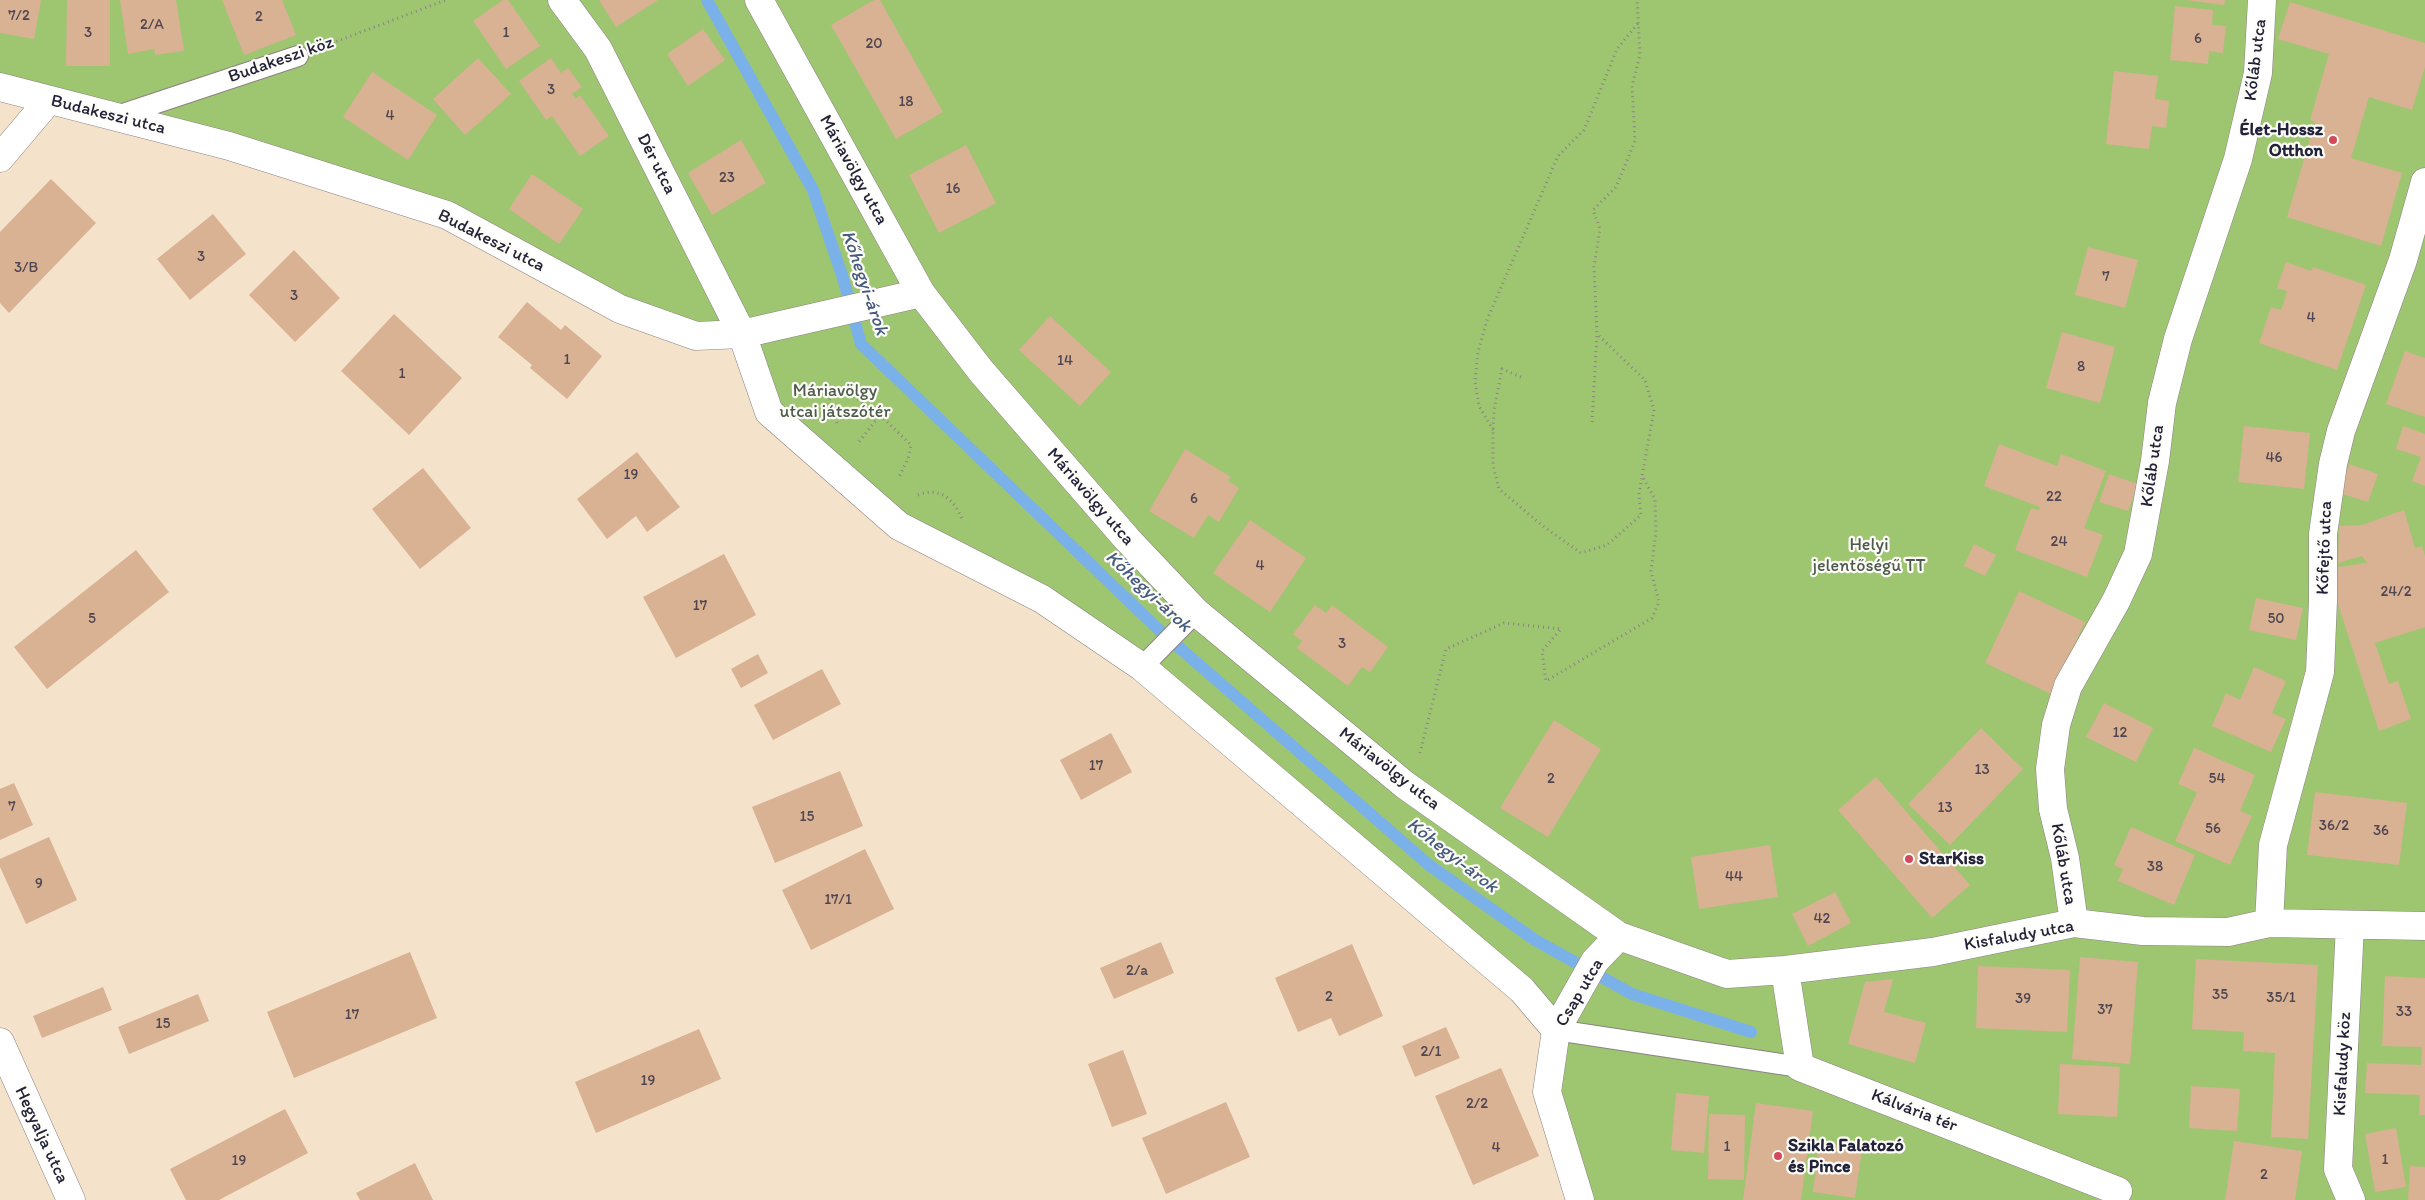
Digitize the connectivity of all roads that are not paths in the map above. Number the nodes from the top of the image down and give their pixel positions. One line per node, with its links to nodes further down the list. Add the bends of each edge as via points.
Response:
1 (562, 0): 11 (street, Dér utca, via 598,49)
2 (759, 0): 10 (street, Máriavölgy utca)
3 (2262, 0): 14 (street, Kőláb utca, via 2258,73 2238,160 2178,339 2162,403 2138,554 2116,601 2068,686 2056,725 2050,769 2053,809 2065,858)
4 (298, 56): 7 (lane, Budakeszi köz)
5 (0, 87): 6 (street, Budakeszi utca)
6 (50, 100): 7 (street, Budakeszi utca); 8 (street)
7 (114, 117): 11 (street, Budakeszi utca, via 230,146 447,215 620,309 696,336)
8 (0, 158)
9 (2425, 182): 15 (street, Kőfejtő utca, via 2403,260 2341,431 2333,464 2323,534 2320,672 2272,845)
10 (921, 293): 11 (street, Budakeszi utca); 12 (street, Máriavölgy utca, via 981,371 1127,539)
11 (742, 334): 13 (street, via 769,412 899,526)
12 (1196, 612): 13 (lane); 18 (street, Máriavölgy utca, via 1405,784)
13 (1148, 659): 20 (street, via 1522,990)
14 (2074, 923): 15 (street, Kisfaludy utca, via 2143,931 2228,932); 19 (street, Kisfaludy utca, via 1933,952)
15 (2269, 923): 16 (street, Kisfaludy utca)
16 (2350, 925): 17 (street, Kisfaludy utca); 26 (street, Kisfaludy köz, via 2338,1169)
17 (2425, 926)
18 (1619, 936): 19 (street, Kisfaludy utca, via 1727,974); 20 (street, Csap utca, via 1595,961)
19 (1785, 970): 22 (street)
20 (1556, 1030): 22 (lane); 25 (street, Csap utca, via 1548,1092)
21 (0, 1042): 24 (street, Hegyalja utca)
22 (1800, 1067): 23 (street, Kálvária tér)
23 (2118, 1191)
24 (71, 1200)
25 (1580, 1200)
26 (2351, 1200)

